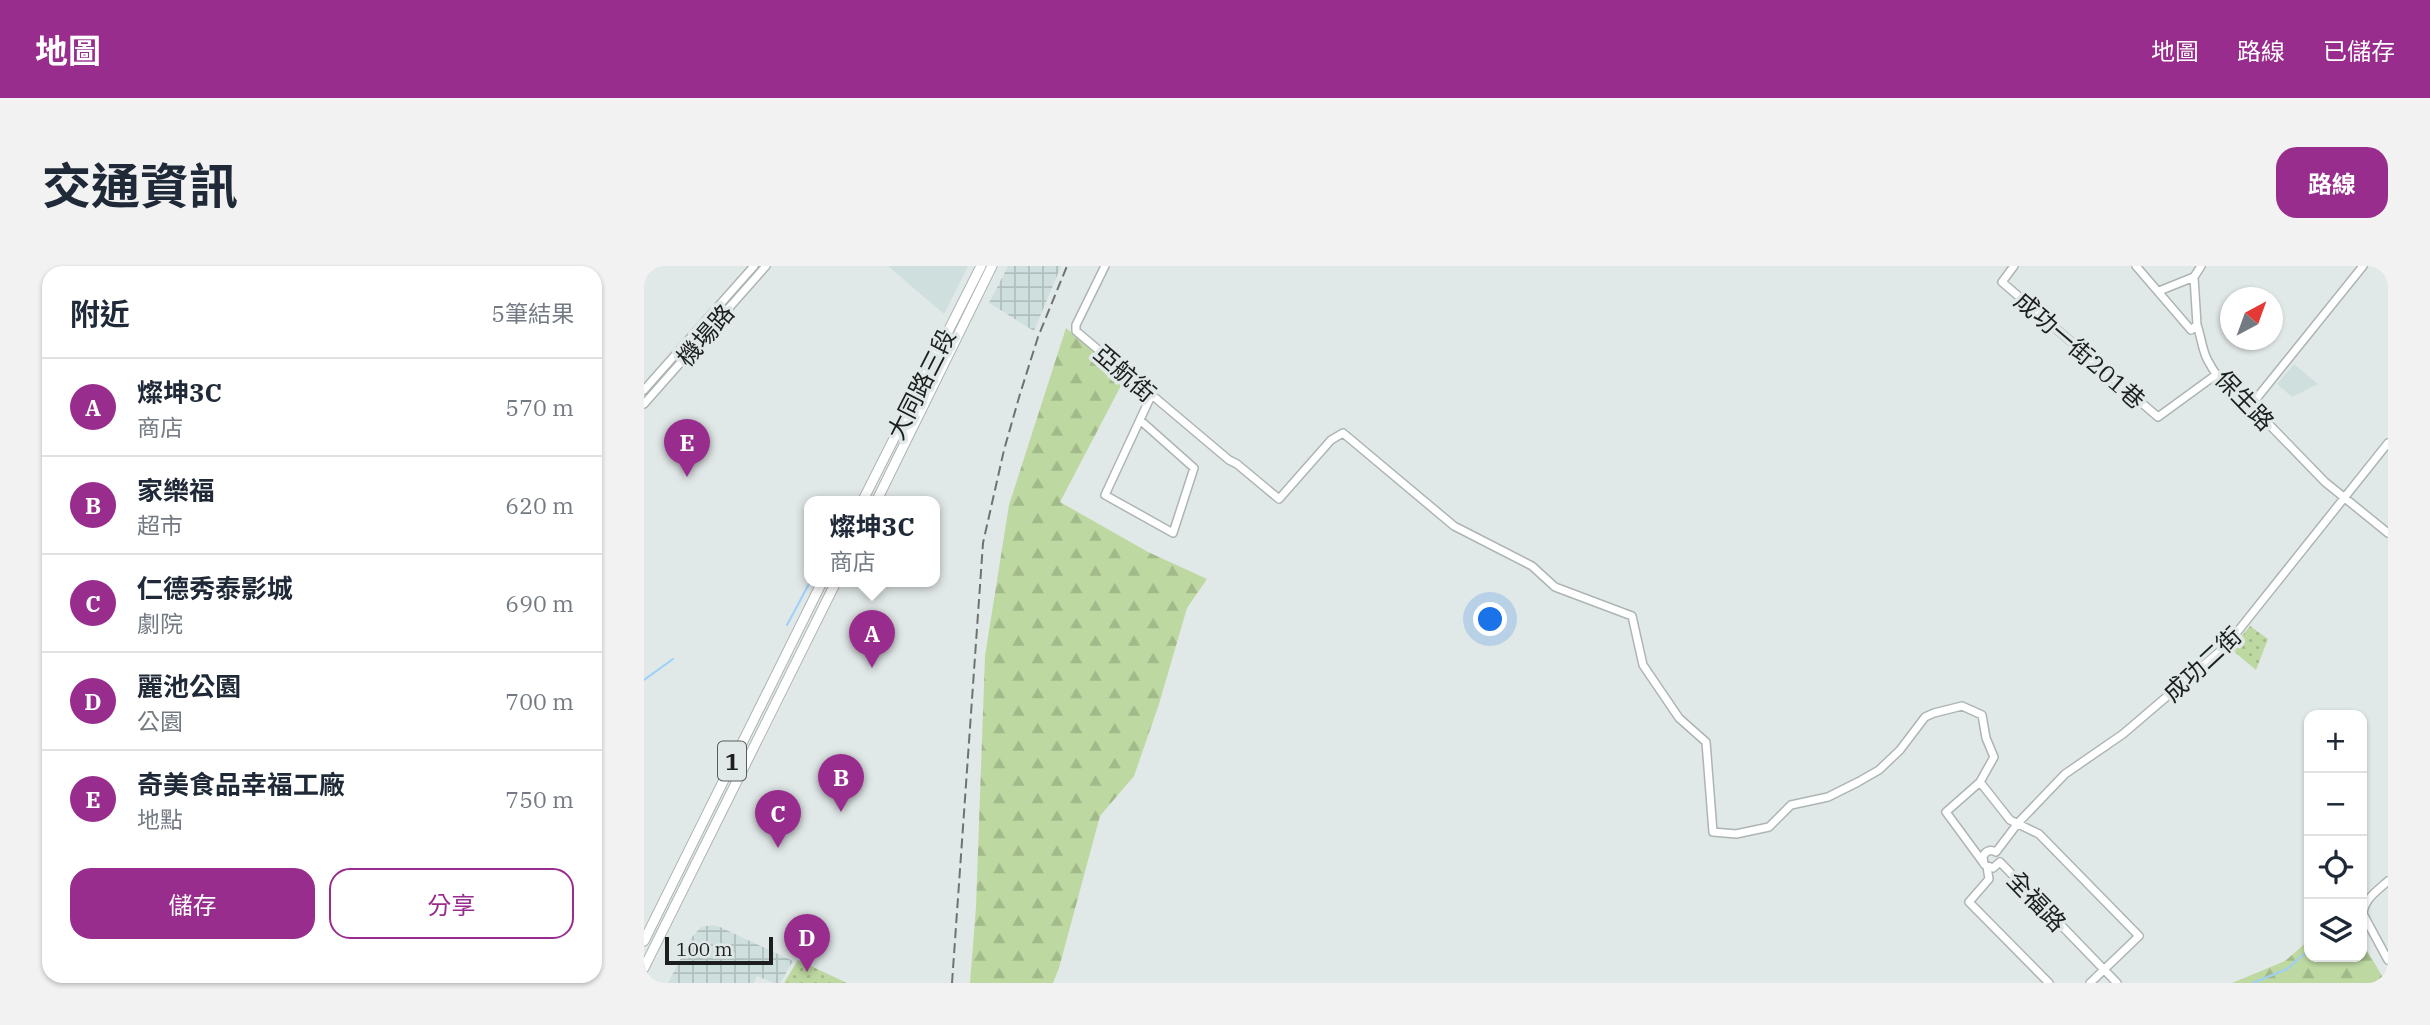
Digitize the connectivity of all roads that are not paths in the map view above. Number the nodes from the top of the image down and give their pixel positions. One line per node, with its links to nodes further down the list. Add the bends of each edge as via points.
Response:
1 (754, 266): 14 (street, 機場路)
2 (766, 266): 16 (street, 機場路)
3 (981, 266): 20 (main road, 大同路三段)
4 (992, 266): 21 (main road, 大同路三段)
5 (1105, 266): 15 (street, 亞航街, via 1076,331)
6 (2014, 266): 13 (street, 成功一街201巷, via 2002,282 2158,417)
7 (2137, 266): 11 (street)
8 (2201, 266): 10 (street)
9 (2363, 266): 17 (street, via 2256,399)
10 (2194, 277): 11 (street); 12 (street, 保生路)
11 (2159, 291): 12 (street, via 2191,330)
12 (2197, 326): 13 (street, 保生路, via 2205,356)
13 (2217, 374): 17 (street, 保生路, via 2244,404)
14 (644, 390)
15 (1151, 396): 18 (street); 26 (street, 亞航街, via 1279,499 1331,440 1343,433 1454,526 1532,566 1555,587 1632,616 1643,665 1679,718 1706,741 1713,832 1736,834 1769,827 1791,805 1828,797 1858,782 1900,750 1925,717 1962,706 1982,715 1994,757)
16 (644, 404)
17 (2255, 407): 22 (street, 保生路)
18 (1140, 420): 18 (street, via 1194,468 1173,533 1105,495)
19 (2388, 443): 22 (street, 成功二街)
20 (865, 496)
21 (879, 496)
22 (2344, 499): 23 (street, 保生路); 27 (street, 成功二街, via 2226,646 2123,734 2065,774)
23 (2388, 533)
24 (820, 587): 32 (main road, 1)
25 (834, 587): 34 (main road, 1)
26 (1980, 782): 27 (street, via 2010,820); 30 (street, 全福路, via 1946,812)
27 (2018, 823): 28 (street, 成功二街); 35 (street, via 2039,834 2138,936)
28 (1992, 851): 29 (street, via 2000,856); 30 (street, via 1983,857)
29 (2000, 862): 30 (street, 全福路, via 1993,868); 35 (street, 全福路)
30 (1986, 866): 36 (street, via 1989,879 1969,902)
31 (2388, 881): 33 (street, via 2363,906)
32 (644, 941)
33 (2388, 960)
34 (644, 968)
35 (2104, 970): 37 (street); 38 (street, 全福路)
36 (2049, 983)
37 (2090, 983)
38 (2117, 983)

